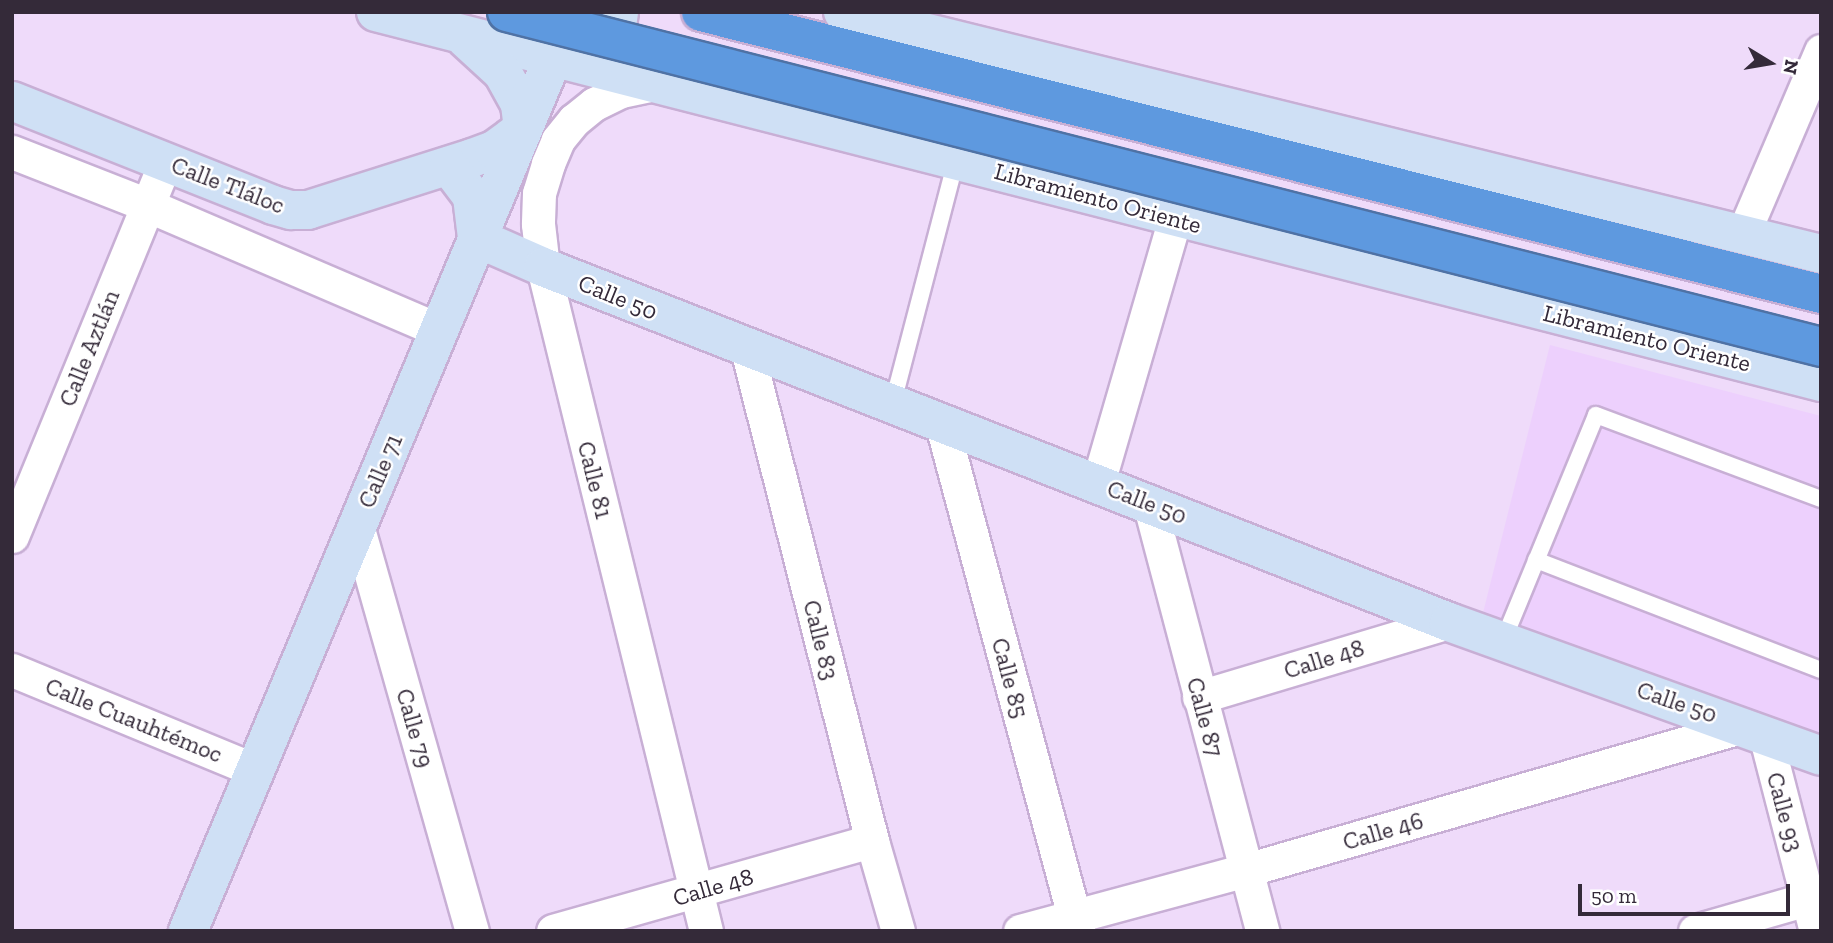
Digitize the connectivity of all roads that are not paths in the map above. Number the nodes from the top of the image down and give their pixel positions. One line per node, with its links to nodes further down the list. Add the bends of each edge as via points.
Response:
1 (376, 12): 7 (street, Libramiento Oriente)
2 (510, 12): 7 (street, via 491,30); 25 (highway, Libramiento Oriente, bridge)
3 (572, 12): 9 (street, Calle 71)
4 (619, 12): 10 (street, via 616,34 621,52 632,68)
5 (701, 12): 23 (highway)
6 (843, 12): 19 (street)
7 (458, 33): 9 (street, Libramiento Oriente); 12 (street, via 502,72 520,104)
8 (1821, 51): 19 (street)
9 (552, 58): 10 (street, Libramiento Oriente); 12 (street, Calle 71)
10 (654, 84): 15 (street, Libramiento Oriente); 22 (street, Calle 81, via 621,91 594,104 558,140 539,192)
11 (12, 101): 14 (street, Calle Tláloc)
12 (523, 129): 16 (street, Calle Tláloc, via 494,150); 20 (street, Calle 71)
13 (12, 152): 17 (street, Calle Tláloc)
14 (166, 161): 16 (street, Calle Tláloc, via 291,210 308,209); 17 (street, Calle Aztlán)
15 (956, 161): 18 (street, Libramiento Oriente); 28 (lane)
16 (449, 166): 20 (street, via 472,197)
17 (147, 205): 24 (street, Calle Tláloc); 34 (street, Calle Aztlán)
18 (1175, 218): 27 (street, Libramiento Oriente); 30 (street)
19 (1743, 234): 21 (street)
20 (477, 238): 22 (street, Calle 50); 24 (street, Calle 71)
21 (1821, 254)
22 (543, 267): 26 (street, Calle 50); 46 (street, Calle 81)
23 (1821, 294)
24 (439, 330): 33 (street, Calle 71)
25 (1821, 347)
26 (747, 349): 28 (street, Calle 50); 44 (street, Calle 83)
27 (1821, 382)
28 (892, 406): 29 (street, Calle 50)
29 (942, 425): 30 (street, Calle 50); 48 (street, Calle 85)
30 (1098, 483): 32 (street, Calle 50)
31 (1821, 499): 35 (lane, via 1596,415)
32 (1149, 502): 36 (street, Calle 50); 40 (street, Calle 87)
33 (358, 525): 43 (street, Calle 71); 50 (street, Calle 79)
34 (12, 536)
35 (1536, 560): 37 (lane); 39 (lane)
36 (1449, 622): 37 (street, Calle 50); 40 (street, Calle 48)
37 (1503, 640): 41 (street, Calle 50)
38 (12, 670): 43 (street, Calle Cuauhtémoc)
39 (1821, 670)
40 (1199, 697): 45 (street, Calle 87)
41 (1754, 730): 42 (street, Calle 50); 45 (street, Calle 46); 47 (street, Calle 93)
42 (1821, 756)
43 (256, 770): 49 (street, Calle 71)
44 (872, 841): 46 (street, Calle 48); 53 (street, Calle 83)
45 (1246, 870): 48 (street, Calle 46); 55 (street, Calle 87)
46 (695, 892): 51 (street, Calle 48); 52 (street, Calle 81)
47 (1808, 899): 56 (street); 57 (street, Calle 93)
48 (1076, 924): 54 (street, Calle 46)
49 (188, 931)
50 (472, 931)
51 (553, 931)
52 (706, 931)
53 (898, 931)
54 (1020, 931)
55 (1262, 931)
56 (1695, 931)
57 (1816, 931)

